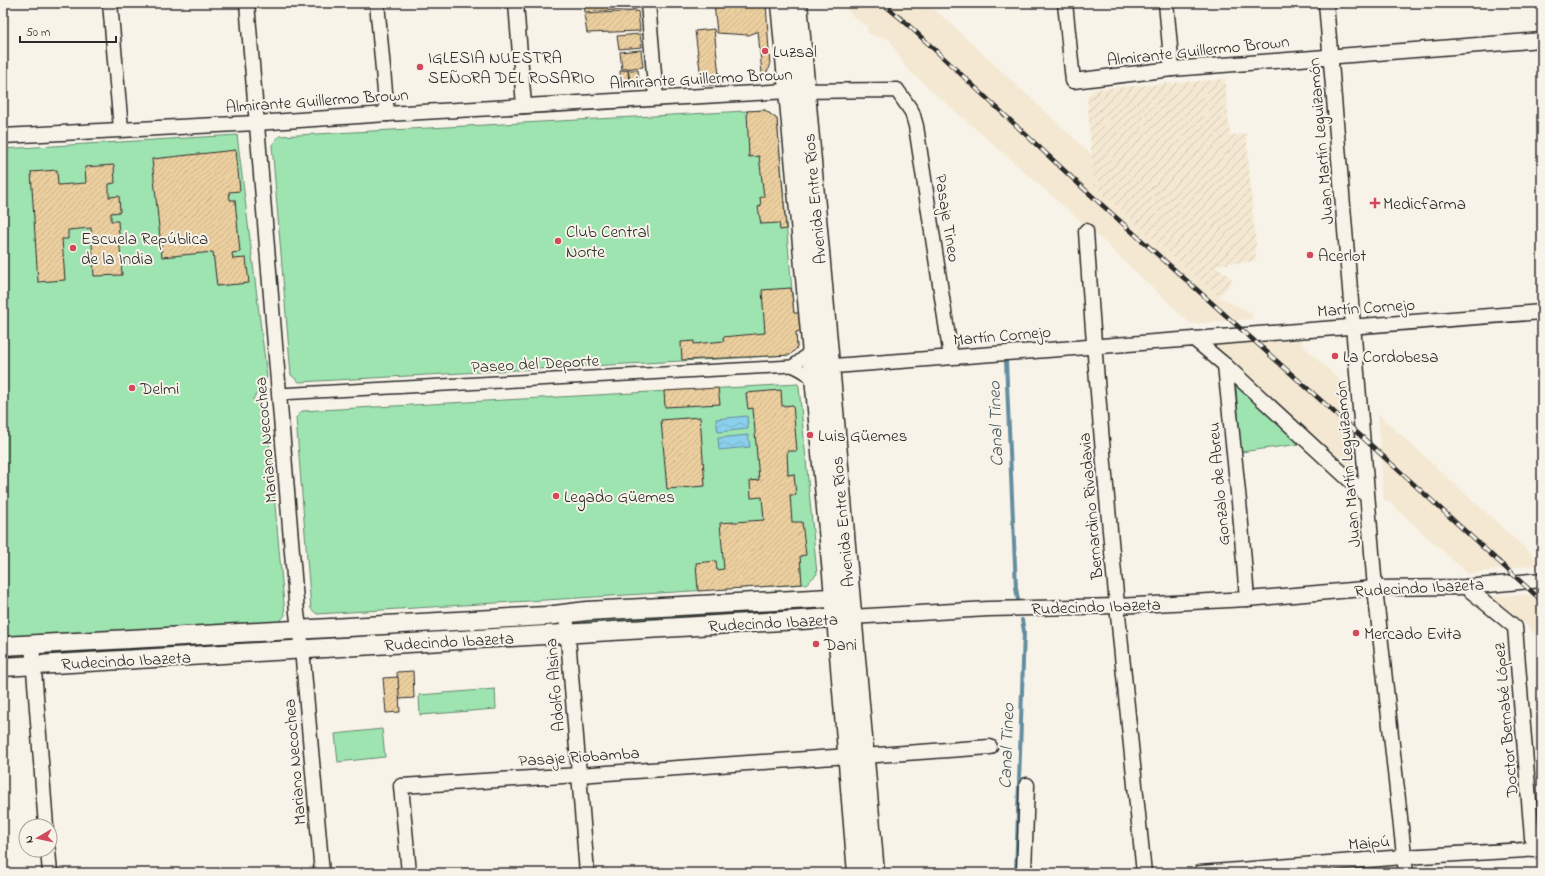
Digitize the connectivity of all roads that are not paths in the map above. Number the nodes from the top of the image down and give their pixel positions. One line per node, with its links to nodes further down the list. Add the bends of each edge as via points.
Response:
1 (110, 3): 20 (street)
2 (247, 3): 19 (street, Mariano Necochea)
3 (377, 3): 18 (street)
4 (516, 3): 17 (street)
5 (648, 3): 16 (street)
6 (781, 3): 15 (main road, Avenida Entre Ríos)
7 (796, 3): 15 (main road, Avenida Entre Ríos)
8 (1065, 3): 13 (street, Almirante Guillermo Brown, via 1073,81)
9 (1166, 3): 13 (street)
10 (1326, 3): 12 (street, Juan Martín Leguizamón)
11 (1542, 40): 12 (street, Almirante Guillermo Brown)
12 (1330, 56): 13 (street, Almirante Guillermo Brown); 24 (street, Juan Martín Leguizamón)
13 (1172, 69)
14 (897, 90): 15 (street, Almirante Guillermo Brown); 28 (street, Pasaje Tineo, via 912,112 916,126)
15 (797, 91): 16 (street, Almirante Guillermo Brown); 26 (main road, Avenida Entre Ríos); 31 (main road, Avenida Entre Ríos)
16 (656, 98): 17 (street, Almirante Guillermo Brown)
17 (524, 106): 18 (street, Almirante Guillermo Brown)
18 (387, 114): 19 (street, Almirante Guillermo Brown)
19 (256, 123): 20 (street, Almirante Guillermo Brown); 32 (street, Mariano Necochea)
20 (120, 129): 21 (street, Almirante Guillermo Brown)
21 (3, 136)
22 (1086, 231): 27 (street, Bernardino Rivadavia)
23 (1542, 312): 24 (street, Martín Cornejo)
24 (1354, 326): 25 (street, Martín Cornejo); 33 (street, Juan Martín Leguizamón)
25 (1194, 339): 27 (street, Martín Cornejo); 29 (street)
26 (812, 345): 30 (street, via 809,352); 31 (main road, Avenida Entre Ríos)
27 (1094, 346): 28 (street, Martín Cornejo); 38 (street, Bernardino Rivadavia)
28 (951, 357): 31 (street, Martín Cornejo)
29 (1225, 365): 33 (street); 37 (street, Gonzalo de Abreu)
30 (792, 366): 31 (street, via 810,377); 32 (street, Paseo del Deporte)
31 (819, 373): 39 (main road, Avenida Entre Ríos)
32 (280, 394): 41 (street, Mariano Necochea)
33 (1367, 496): 36 (street, Juan Martín Leguizamón)
34 (1542, 580): 35 (street, Rudecindo Ibazeta)
35 (1466, 587): 36 (street, Rudecindo Ibazeta); 53 (street, Doctor Bernabé López, via 1515,628)
36 (1375, 588): 37 (street, Rudecindo Ibazeta); 54 (street, Juan Martín Leguizamón)
37 (1247, 600): 38 (street, Rudecindo Ibazeta)
38 (1117, 606): 39 (street, Rudecindo Ibazeta, via 988,609); 64 (street, Bernardino Rivadavia)
39 (843, 608): 40 (street, Rudecindo Ibazeta); 42 (street, Rudecindo Ibazeta); 49 (main road, Avenida Entre Ríos)
40 (566, 613): 41 (street, Rudecindo Ibazeta); 42 (street, Adolfo Alsina)
41 (299, 629): 43 (street, Rudecindo Ibazeta); 45 (street, Mariano Necochea)
42 (568, 633): 45 (street, Rudecindo Ibazeta); 50 (street, Adolfo Alsina)
43 (32, 644): 44 (street, Rudecindo Ibazeta); 46 (street)
44 (3, 646)
45 (302, 649): 46 (street, Rudecindo Ibazeta); 58 (street, Mariano Necochea)
46 (33, 665): 47 (street, Rudecindo Ibazeta); 52 (street)
47 (3, 667)
48 (990, 747): 49 (street, Pasaje Riobamba)
49 (855, 756): 50 (street, Pasaje Riobamba); 61 (main road, Avenida Entre Ríos); 62 (main road, Avenida Entre Ríos)
50 (579, 775): 59 (street, Pasaje Riobamba, via 401,786); 60 (street, Adolfo Alsina)
51 (1027, 785): 63 (street)
52 (45, 818)
53 (1537, 850): 54 (street, Maipú)
54 (1404, 857): 56 (street, Maipú); 66 (street, Juan Martín Leguizamón)
55 (49, 858): 57 (street)
56 (1265, 871): 65 (street, Maipú)
57 (50, 873)
58 (322, 873)
59 (408, 873)
60 (587, 873)
61 (858, 873)
62 (874, 873)
63 (1024, 873)
64 (1144, 873)
65 (1200, 873)
66 (1406, 873)

